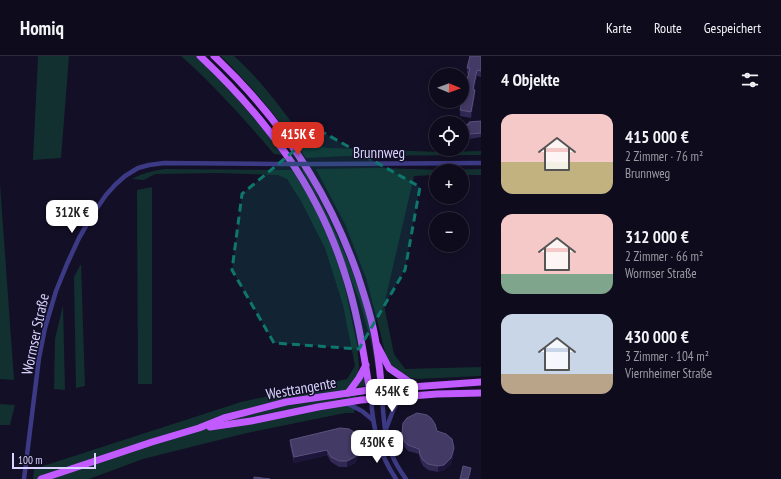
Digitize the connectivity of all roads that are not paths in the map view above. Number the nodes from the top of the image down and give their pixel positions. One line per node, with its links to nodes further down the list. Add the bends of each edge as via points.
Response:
1 (200, 56): 6 (main road, via 242,98 271,133 317,206 344,271)
2 (214, 56): 5 (main road, via 263,108 314,180 350,254)
3 (481, 163): 4 (street, Brunnweg, bridge)
4 (277, 164): 20 (street, Wormser Straße, via 149,165 125,176 106,195 79,238 47,317 39,358)
5 (376, 344): 8 (main road, via 389,368); 9 (main road)
6 (366, 365): 10 (main road); 11 (main road)
7 (481, 382): 8 (main road, Westtangente)
8 (414, 386): 9 (main road, Westtangente)
9 (381, 389): 10 (main road, Westtangente); 14 (main road)
10 (369, 390): 11 (main road, Westtangente); 15 (main road)
11 (348, 393): 18 (main road, Westtangente, via 286,402 224,418)
12 (481, 393): 13 (main road, Westtangente)
13 (402, 396): 14 (main road, Westtangente); 19 (street)
14 (382, 398): 15 (main road, Westtangente); 19 (street)
15 (371, 399): 16 (main road, Westtangente); 17 (street)
16 (345, 403): 17 (street); 18 (main road, Westtangente, via 246,422)
17 (373, 420): 22 (street, via 380,450)
18 (199, 428): 21 (main road, Westtangente)
19 (385, 430): 23 (street, via 388,447)
20 (24, 479)
21 (41, 479)
22 (396, 479)
23 (406, 479)

